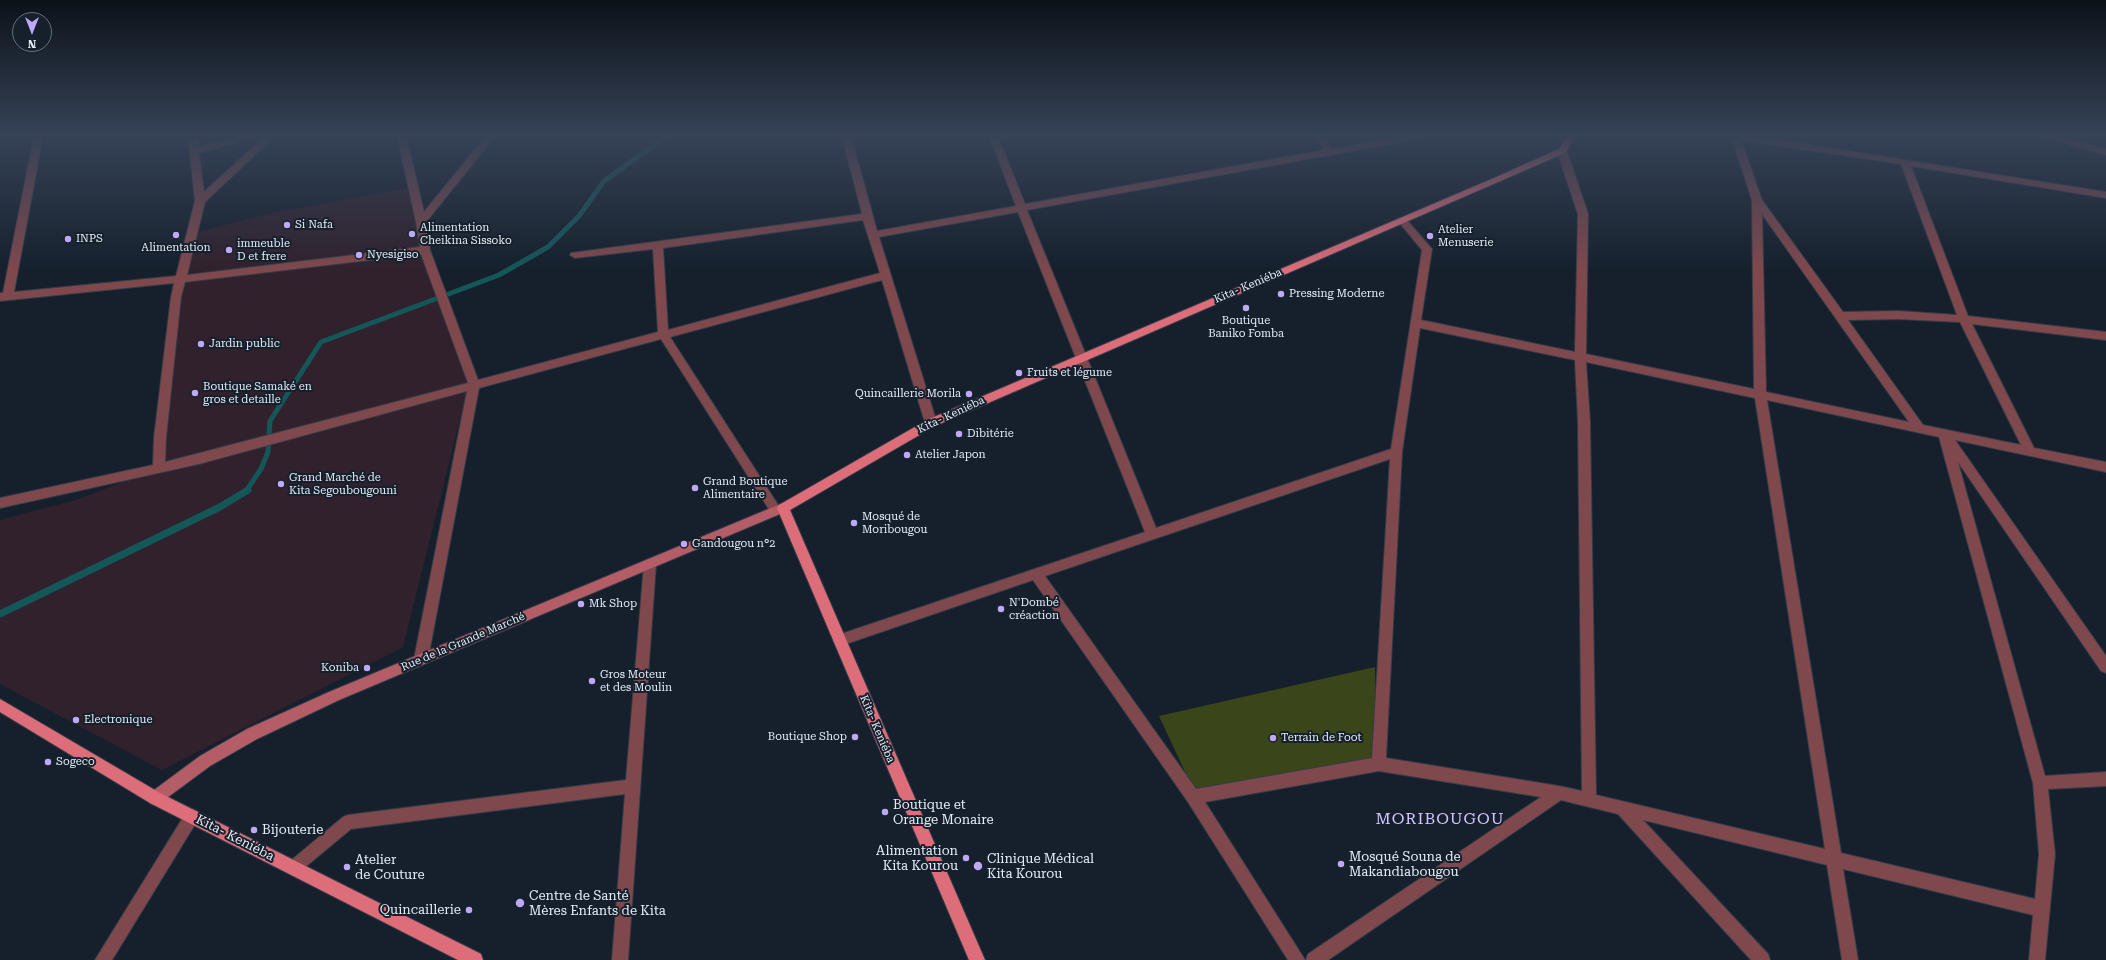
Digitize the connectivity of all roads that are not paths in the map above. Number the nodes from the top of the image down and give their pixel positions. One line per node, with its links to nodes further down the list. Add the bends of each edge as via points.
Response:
1 (29, 181): 27 (street)
2 (198, 181): 16 (street)
3 (222, 181): 16 (street)
4 (411, 181): 20 (street)
5 (455, 181): 20 (street)
6 (858, 181): 18 (street)
7 (1011, 181): 17 (street)
8 (1172, 181): 17 (street)
9 (1493, 181): 19 (main road, Kita- Keniéba)
10 (1572, 181): 33 (street, via 1583,214)
11 (1750, 181): 15 (street)
12 (1912, 181): 29 (street)
13 (2020, 181): 14 (street)
14 (2106, 195)
15 (1757, 200): 28 (street); 36 (street)
16 (200, 201): 26 (street)
17 (1022, 208): 21 (street); 34 (street)
18 (867, 216): 21 (street); 22 (street)
19 (1402, 220): 30 (street, via 1426,249); 34 (main road, Kita- Keniéba)
20 (421, 222): 23 (street)
21 (873, 235): 25 (street)
22 (658, 245): 24 (street); 31 (street)
23 (425, 250): 26 (street); 35 (street)
24 (575, 255)
25 (886, 275): 31 (street); 37 (street)
26 (180, 279): 27 (street); 43 (street, via 160,438)
27 (3, 297)
28 (1840, 316): 29 (street, via 1898,315); 38 (street)
29 (1964, 319): 32 (street); 40 (street)
30 (1416, 323): 33 (street); 41 (street)
31 (663, 334): 35 (street); 45 (street)
32 (2106, 336)
33 (1580, 357): 36 (street); 60 (street, via 1584,422)
34 (1081, 358): 37 (main road, Kita- Keniéba); 46 (street)
35 (474, 384): 43 (street); 50 (street)
36 (1760, 394): 38 (street); 63 (street)
37 (931, 422): 45 (main road, Kita- Keniéba)
38 (1919, 427): 39 (street)
39 (1944, 433): 40 (street); 51 (street); 55 (street)
40 (2030, 451): 42 (street)
41 (1396, 452): 46 (street); 53 (street)
42 (2106, 467)
43 (159, 468): 44 (street)
44 (0, 503)
45 (780, 510): 47 (main road, Rue de la Grande Marché); 49 (main road, Kita- Keniéba)
46 (1152, 535): 48 (street)
47 (650, 564): 50 (main road, Rue de la Grande Marché); 56 (street)
48 (1036, 574): 49 (street); 58 (street)
49 (840, 640): 69 (main road, Kita- Keniéba)
50 (421, 659): 59 (main road, Rue de la Grande Marché, via 252,734 205,761)
51 (2106, 667)
52 (0, 705): 59 (main road, Kita- Keniéba)
53 (1379, 764): 57 (street); 58 (street)
54 (2106, 780): 55 (street)
55 (2040, 783): 65 (street, via 2047,854)
56 (633, 786): 64 (street, via 348,822); 68 (street)
57 (1559, 793): 60 (street); 71 (street)
58 (1193, 797): 70 (street)
59 (155, 798): 62 (main road, Kita- Keniéba)
60 (1589, 800): 61 (street)
61 (1623, 808): 63 (street); 72 (street)
62 (192, 816): 64 (main road, Kita- Keniéba); 66 (street)
63 (1834, 859): 65 (street); 73 (street)
64 (294, 868): 67 (main road, Kita- Keniéba)
65 (2043, 909): 74 (street)
66 (103, 960)
67 (475, 960)
68 (620, 960)
69 (977, 960)
70 (1297, 960)
71 (1314, 960)
72 (1762, 960)
73 (1850, 960)
74 (2037, 960)

